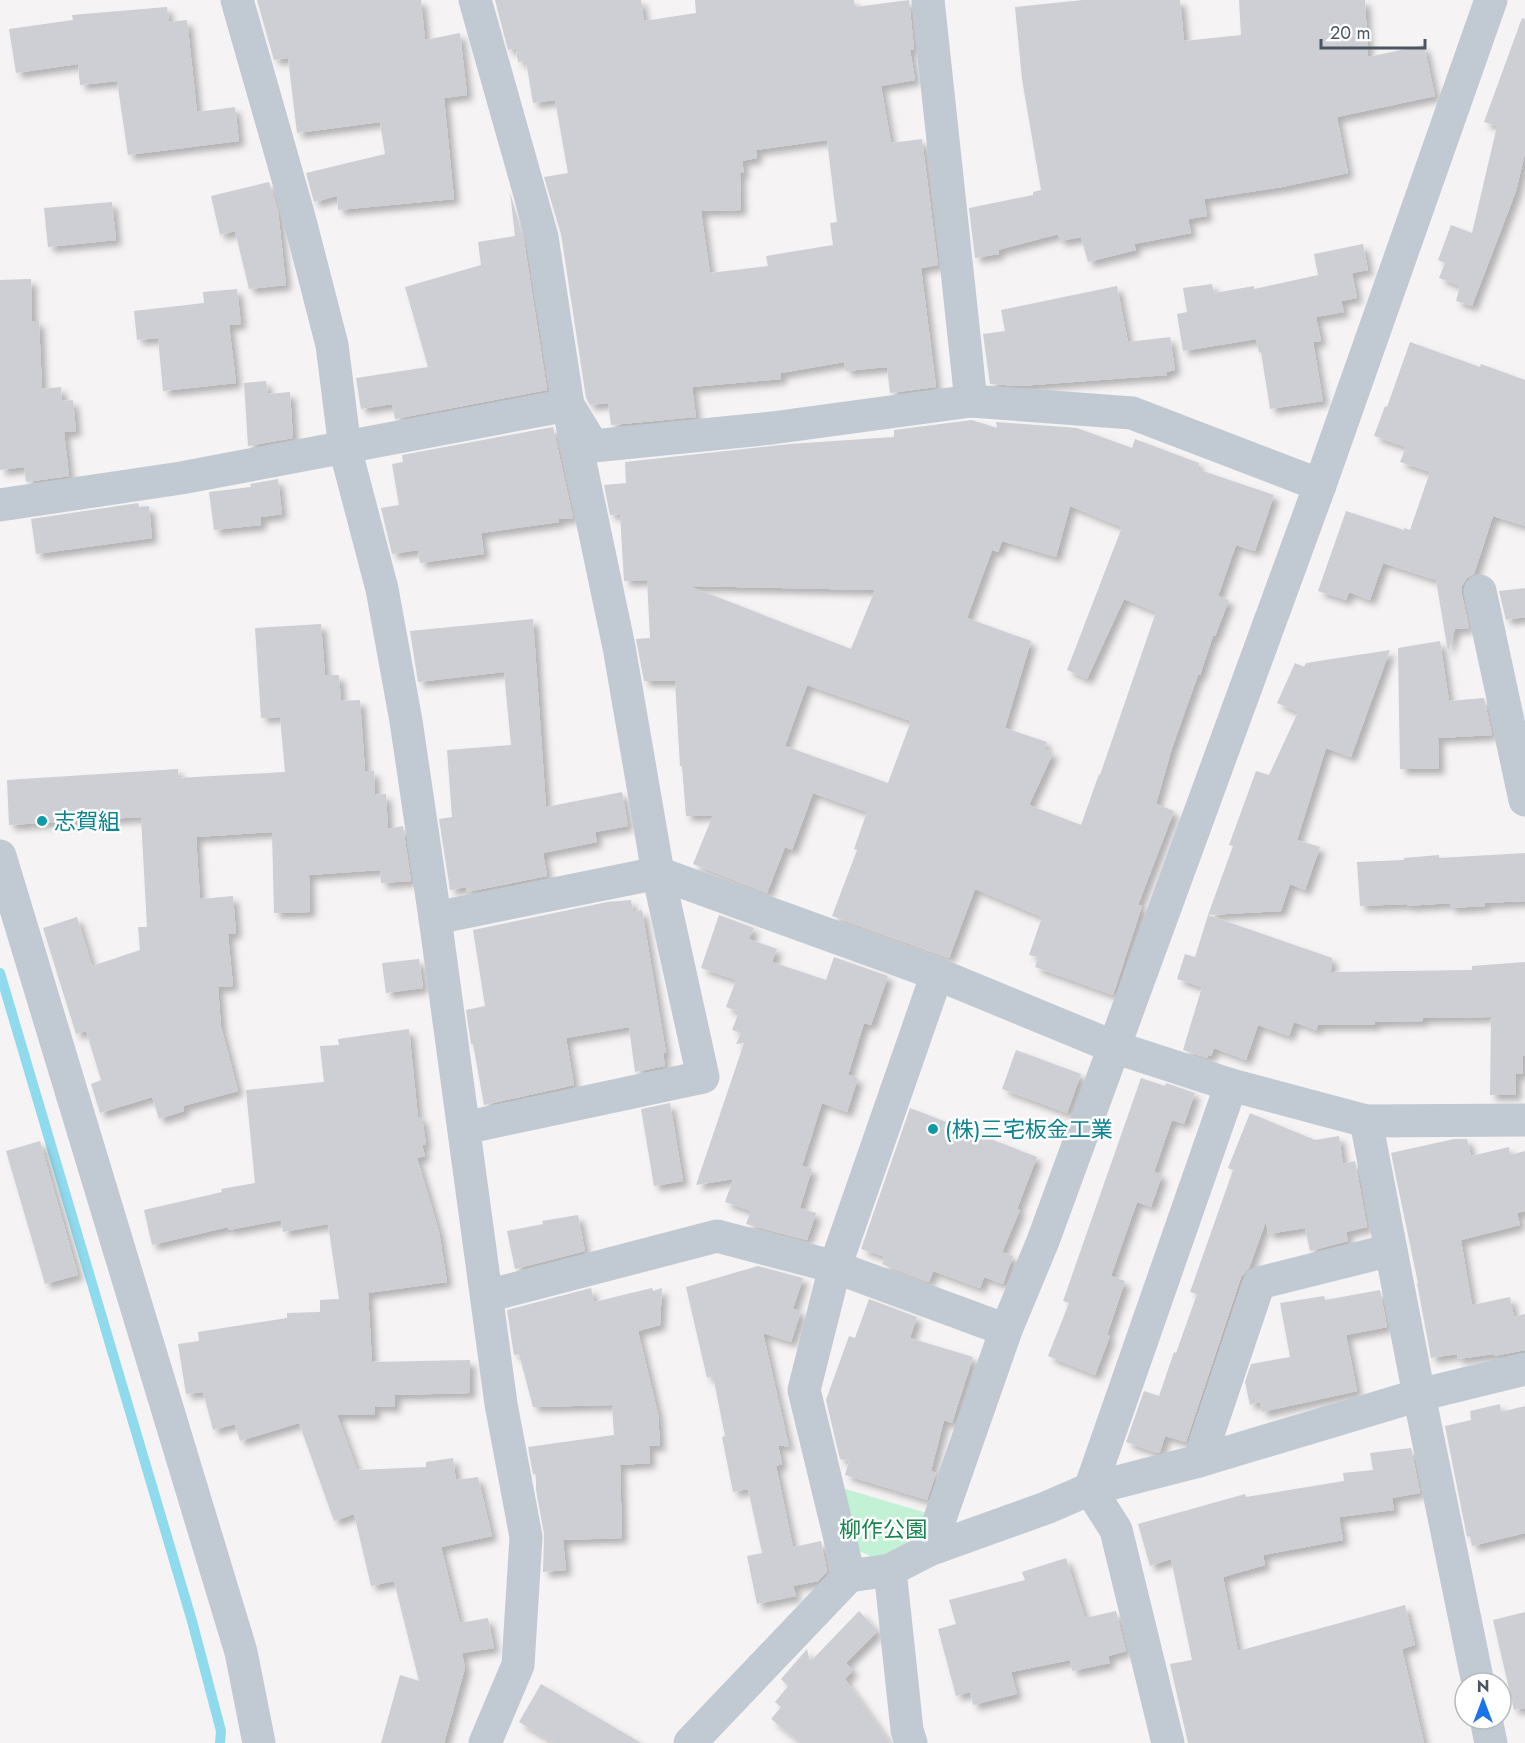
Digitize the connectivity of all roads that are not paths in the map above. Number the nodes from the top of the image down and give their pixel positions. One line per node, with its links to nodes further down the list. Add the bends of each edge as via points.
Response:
1 (237, 0): 7 (street, via 332,345)
2 (475, 0): 6 (street, via 542,237)
3 (928, 0): 5 (street)
4 (1491, 0): 8 (street)
5 (971, 401): 6 (street, via 772,428 593,446); 8 (street, via 1132,413)
6 (568, 405): 7 (street); 13 (street, via 619,647)
7 (345, 448): 9 (street); 14 (street, via 382,590)
8 (1320, 484): 16 (street)
9 (0, 505)
10 (1480, 591): 11 (street)
11 (1525, 800)
12 (0, 856): 33 (street, via 241,1652)
13 (658, 873): 14 (street); 15 (street); 20 (street, via 703,1077)
14 (435, 918): 20 (street)
15 (937, 974): 16 (street); 22 (street)
16 (1114, 1047): 17 (street); 24 (street)
17 (1231, 1085): 19 (street); 28 (street)
18 (1525, 1120): 19 (street)
19 (1366, 1121): 21 (street)
20 (464, 1128): 23 (street)
21 (1391, 1250): 26 (street); 27 (street, via 1259,1283)
22 (835, 1267): 23 (street, via 717,1236); 24 (street); 31 (street, via 804,1390)
23 (487, 1296): 34 (street, via 501,1404 526,1536 518,1665)
24 (1006, 1330): 29 (street)
25 (1525, 1369): 26 (street)
26 (1419, 1395): 27 (street); 32 (street)
27 (1199, 1461): 28 (street)
28 (1090, 1490): 29 (street); 37 (street, via 1116,1530)
29 (929, 1550): 30 (street)
30 (890, 1570): 31 (street); 36 (street)
31 (849, 1576): 35 (street)
32 (1476, 1671)
33 (259, 1743)
34 (485, 1743)
35 (690, 1743)
36 (911, 1743)
37 (1168, 1743)

